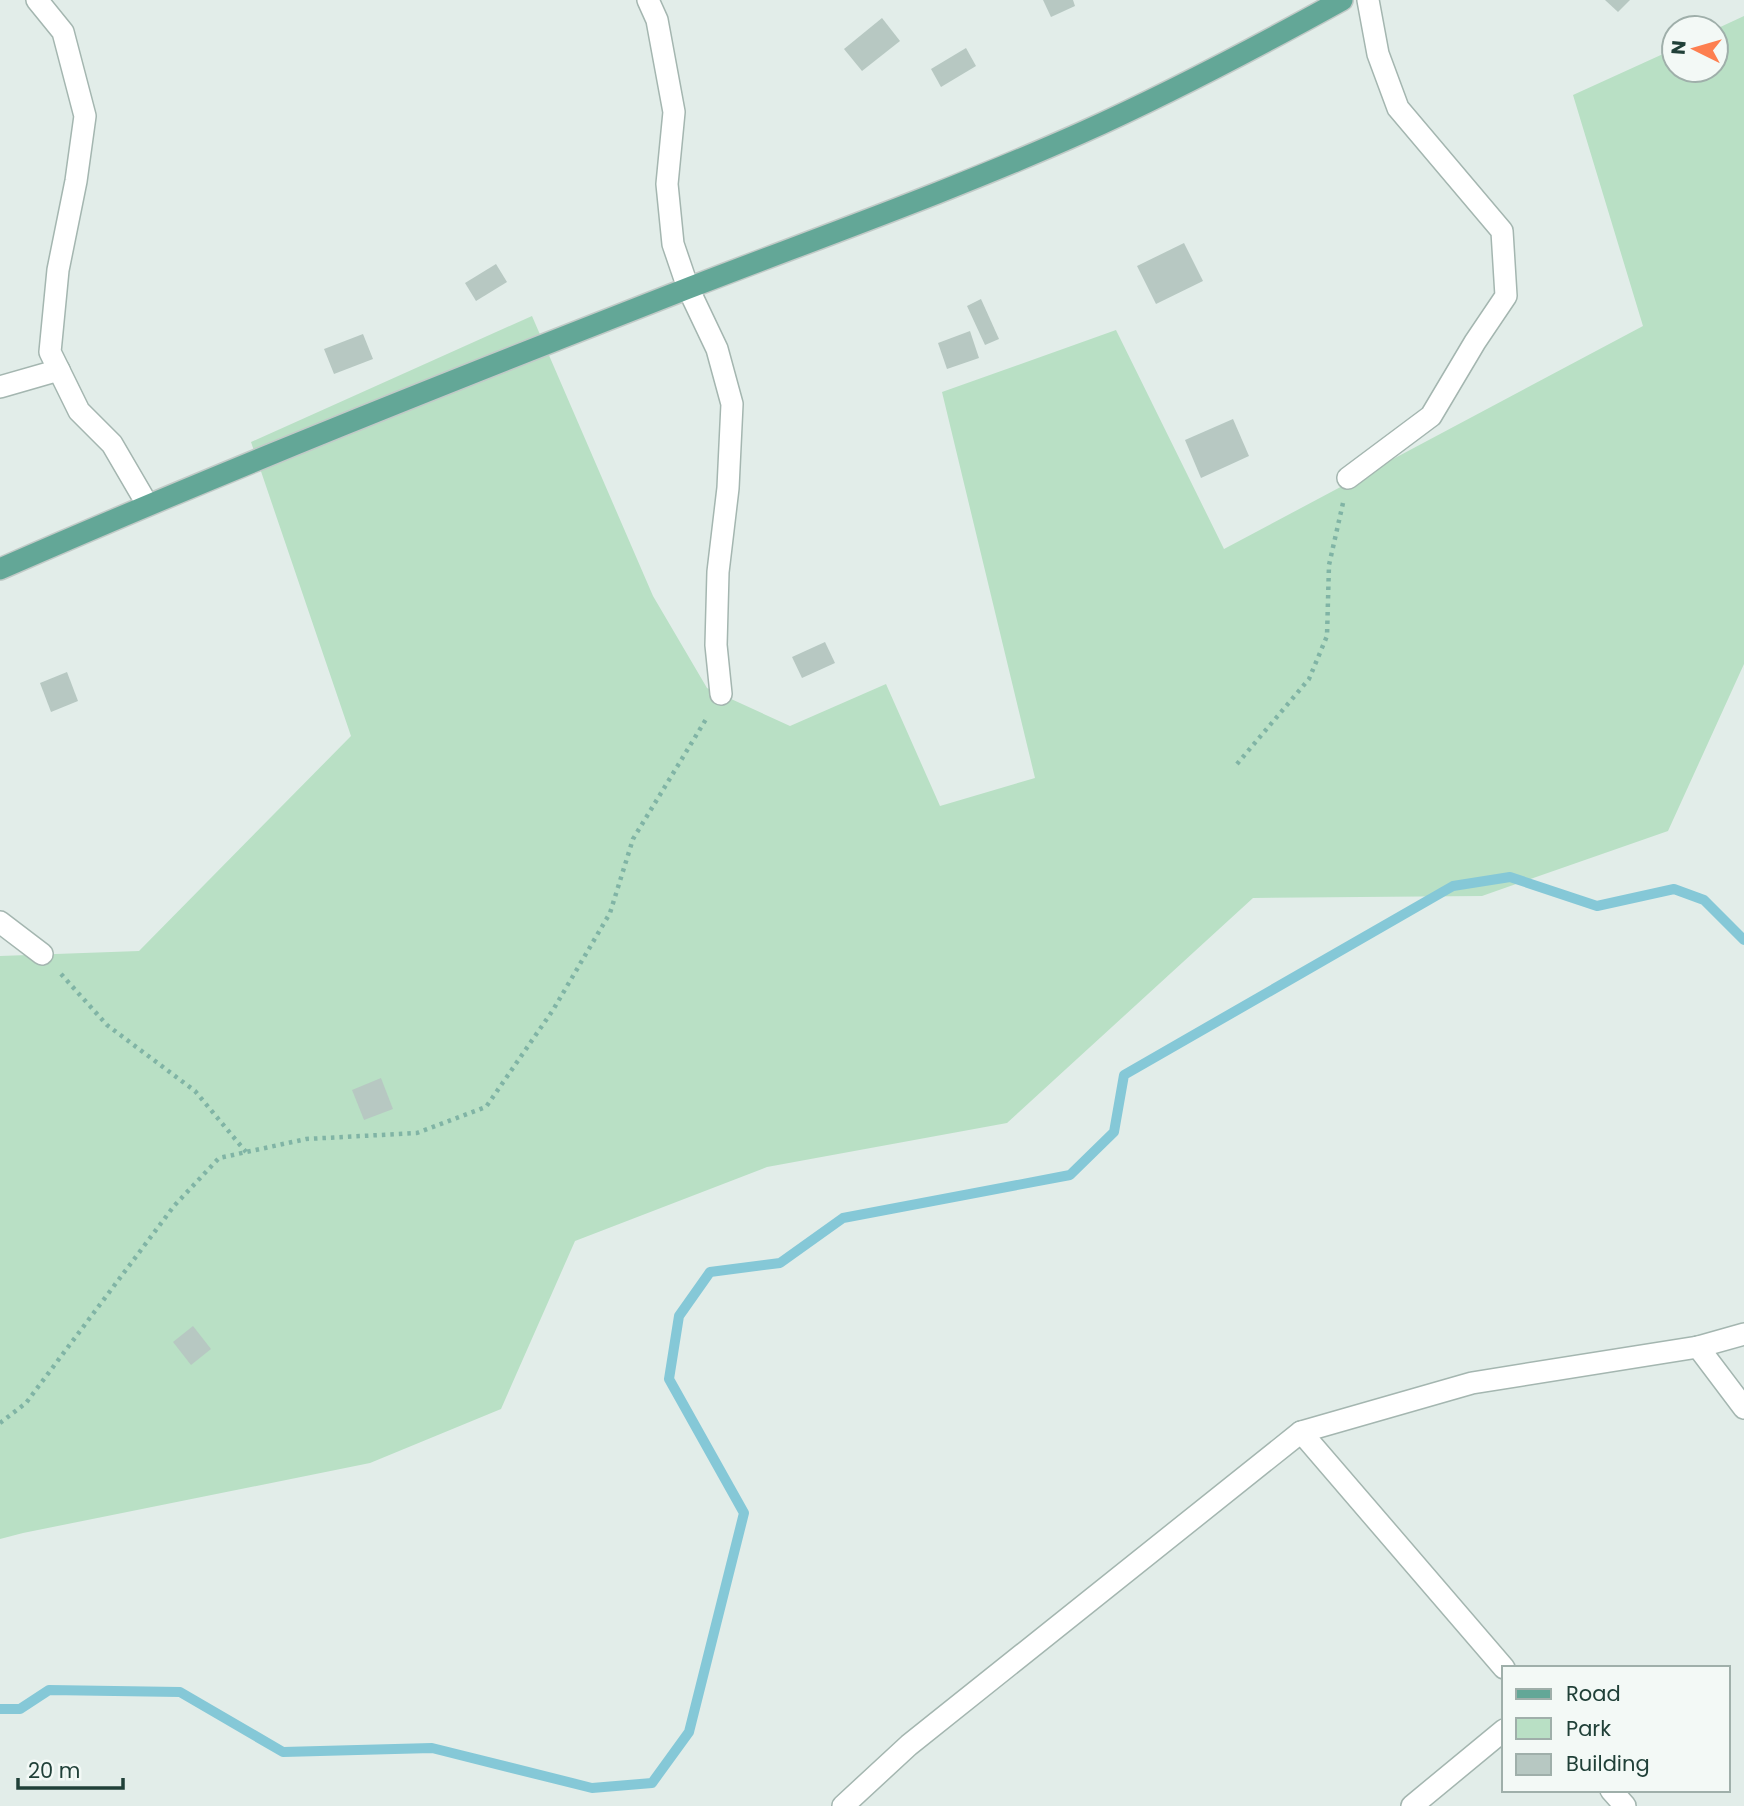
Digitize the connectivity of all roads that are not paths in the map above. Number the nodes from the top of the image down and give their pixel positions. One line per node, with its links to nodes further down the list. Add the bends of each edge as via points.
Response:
1 (37, 0): 6 (street, via 63,32 85,116 50,352)
2 (648, 0): 5 (street, via 657,20 674,112 667,184 673,244)
3 (1342, 0): 5 (main road, via 1234,60 1082,132 934,195)
4 (1368, 0): 8 (street, via 1378,54 1398,108 1502,231 1506,296 1430,416)
5 (688, 288): 9 (main road); 11 (street, via 717,349 732,404 718,572 716,645)
6 (59, 370): 7 (street); 9 (street, via 79,411 112,444)
7 (0, 387)
8 (1348, 478)
9 (148, 504): 10 (main road)
10 (0, 569)
11 (721, 694)
12 (0, 922): 13 (street)
13 (42, 954)
14 (1744, 1334): 15 (street)
15 (1698, 1347): 16 (street); 17 (street, via 1472,1383)
16 (1744, 1408)
17 (1301, 1432): 18 (street); 21 (street, via 909,1745)
18 (1502, 1666)
19 (1502, 1732): 22 (street)
20 (1613, 1792): 23 (street)
21 (843, 1806)
22 (1412, 1806)
23 (1625, 1806)

